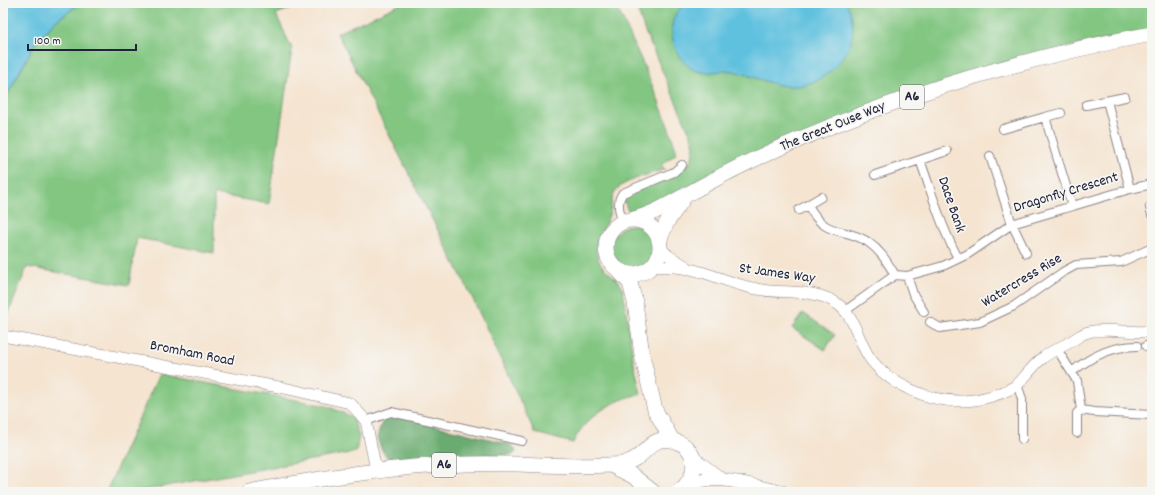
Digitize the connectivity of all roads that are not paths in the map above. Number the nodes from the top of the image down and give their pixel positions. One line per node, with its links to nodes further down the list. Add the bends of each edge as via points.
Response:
1 (1152, 34): 15 (highway, The Great Ouse Way / A6, via 1015,64 906,98 799,140)
2 (1126, 97): 3 (street)
3 (1107, 101): 4 (street); 14 (street)
4 (1086, 105)
5 (1061, 113): 6 (street)
6 (1045, 116): 7 (street); 18 (street)
7 (1003, 129)
8 (947, 151): 10 (street)
9 (990, 156): 21 (street)
10 (920, 160): 12 (street); 25 (street, Dace Bank, via 944,231)
11 (682, 165): 20 (street, via 674,172 623,193 618,205)
12 (876, 175)
13 (1152, 184): 14 (street, Dragonfly Crescent)
14 (1130, 189): 18 (street, Dragonfly Crescent)
15 (684, 196): 20 (highway, The Great Ouse Way / A6, via 656,212); 22 (highway, The Great Ouse Way / A6, via 667,222)
16 (821, 197): 17 (street)
17 (808, 205): 19 (street); 29 (street, via 815,218 828,228 858,236 876,248)
18 (1072, 206): 21 (street, Dragonfly Crescent)
19 (799, 210)
20 (628, 220): 22 (highway, via 650,226); 28 (highway, A6, via 609,233 605,245 607,257)
21 (1012, 224): 24 (street); 25 (street, Dragonfly Crescent)
22 (660, 244): 26 (highway, A6, via 657,258); 27 (street, via 669,256)
23 (1152, 248): 34 (street, Watercress Rise, via 1121,262 1076,265 1014,306 980,322 940,328)
24 (1026, 253)
25 (958, 258): 30 (street, Dragonfly Crescent, via 943,266)
26 (649, 269): 27 (street, via 665,266); 28 (highway, via 636,274); 31 (highway, A6)
27 (691, 269): 32 (street, St James Way, via 758,289 806,292 825,297)
28 (619, 271): 31 (highway, A6, via 630,283)
29 (895, 275): 30 (street, Dragonfly Crescent); 32 (street)
30 (907, 276): 33 (street, via 913,294)
31 (635, 302): 41 (highway, A6, via 642,355)
32 (845, 311): 40 (street, St James Way, via 870,357 890,377 911,391 932,398 962,401 995,395)
33 (924, 312)
34 (930, 322)
35 (1152, 331): 38 (street, St James Way, via 1088,332)
36 (3, 336): 44 (street, Bromham Road, via 338,399 350,403)
37 (1145, 346): 39 (street, via 1119,348 1093,357)
38 (1057, 349): 39 (street); 40 (street, St James Way, via 1044,356)
39 (1072, 372): 42 (street, via 1077,381)
40 (1018, 384): 46 (street, via 1022,399)
41 (655, 410): 47 (highway, A6); 49 (highway, A6)
42 (1081, 410): 43 (street); 45 (street, via 1077,413)
43 (1152, 415)
44 (366, 421): 48 (street, via 391,412); 52 (street)
45 (1077, 433)
46 (1022, 439)
47 (672, 440): 49 (highway, via 657,441); 50 (highway, via 684,446)
48 (522, 441)
49 (645, 450): 51 (highway, A6, via 634,459); 54 (highway, via 638,472)
50 (692, 457): 53 (main road); 55 (highway, via 694,472)
51 (611, 465): 52 (highway, A6, via 468,464); 54 (highway, A6)
52 (376, 470): 56 (highway, A6)
53 (721, 479): 55 (main road, via 703,479); 57 (main road)
54 (649, 489)
55 (683, 489)
56 (249, 492)
57 (782, 492)

